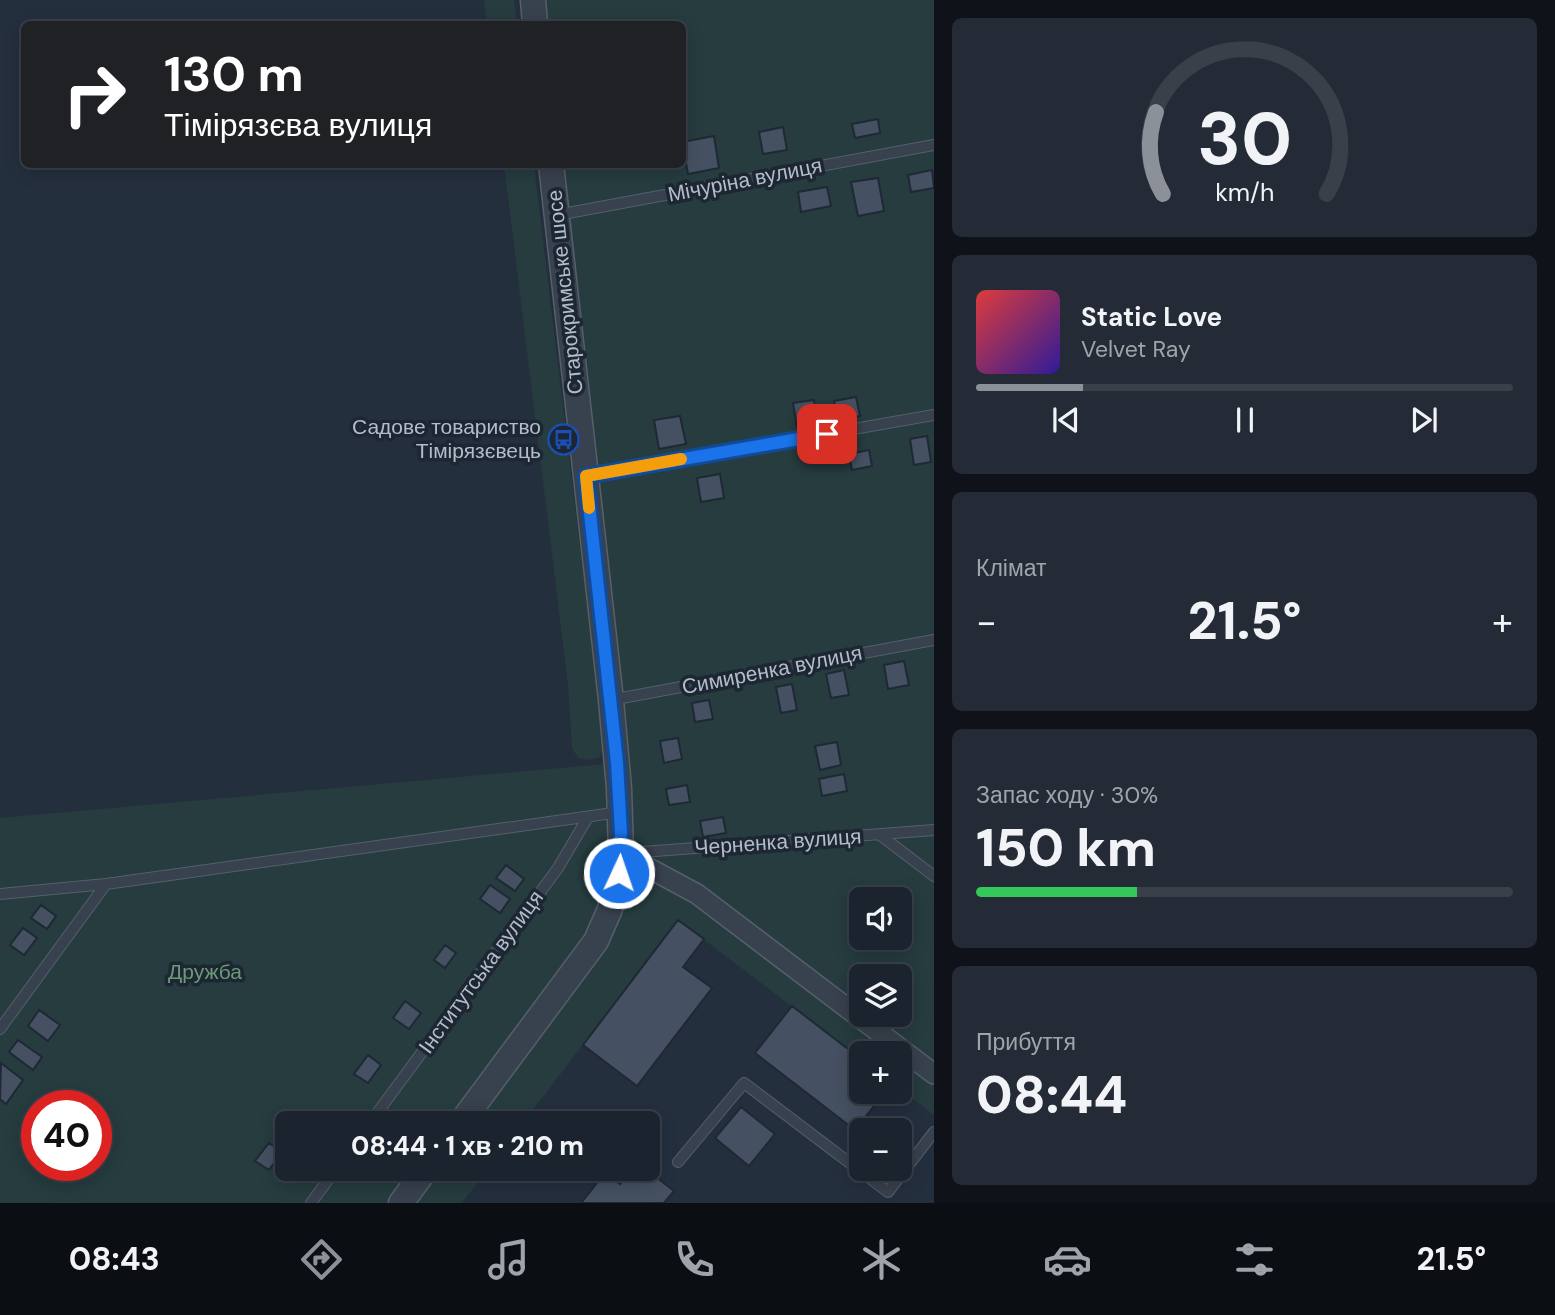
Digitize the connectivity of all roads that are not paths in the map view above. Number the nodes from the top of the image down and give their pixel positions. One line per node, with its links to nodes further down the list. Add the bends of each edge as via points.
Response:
1 (533, 0): 2 (street)
2 (535, 21)
3 (934, 145): 5 (lane, Мічуріна вулиця)
4 (551, 168): 5 (street, Старокримське шосе)
5 (557, 215): 7 (street, Старокримське шосе)
6 (934, 415): 7 (lane)
7 (586, 476): 9 (street, Старокримське шосе)
8 (934, 640): 9 (lane, Симиренка вулиця)
9 (611, 700): 10 (street, Старокримське шосе)
10 (621, 812): 11 (lane); 14 (street, Старокримське шосе)
11 (588, 817): 16 (lane); 20 (lane, Інститутська вулиця, via 558,868)
12 (934, 830): 13 (lane, Черненка вулиця)
13 (880, 835): 14 (lane, Черненка вулиця); 15 (lane)
14 (621, 853): 19 (street, via 697,894); 21 (street, Старокримське шосе, via 613,900 596,940)
15 (934, 876)
16 (106, 884): 17 (lane); 18 (lane)
17 (0, 894)
18 (0, 1030)
19 (934, 1074)
20 (379, 1111)
21 (470, 1111)
22 (934, 1132): 23 (lane, via 888,1192 744,1083)
23 (678, 1162)
24 (327, 1181): 26 (lane)
25 (417, 1181): 27 (street)
26 (310, 1203)
27 (401, 1203)

